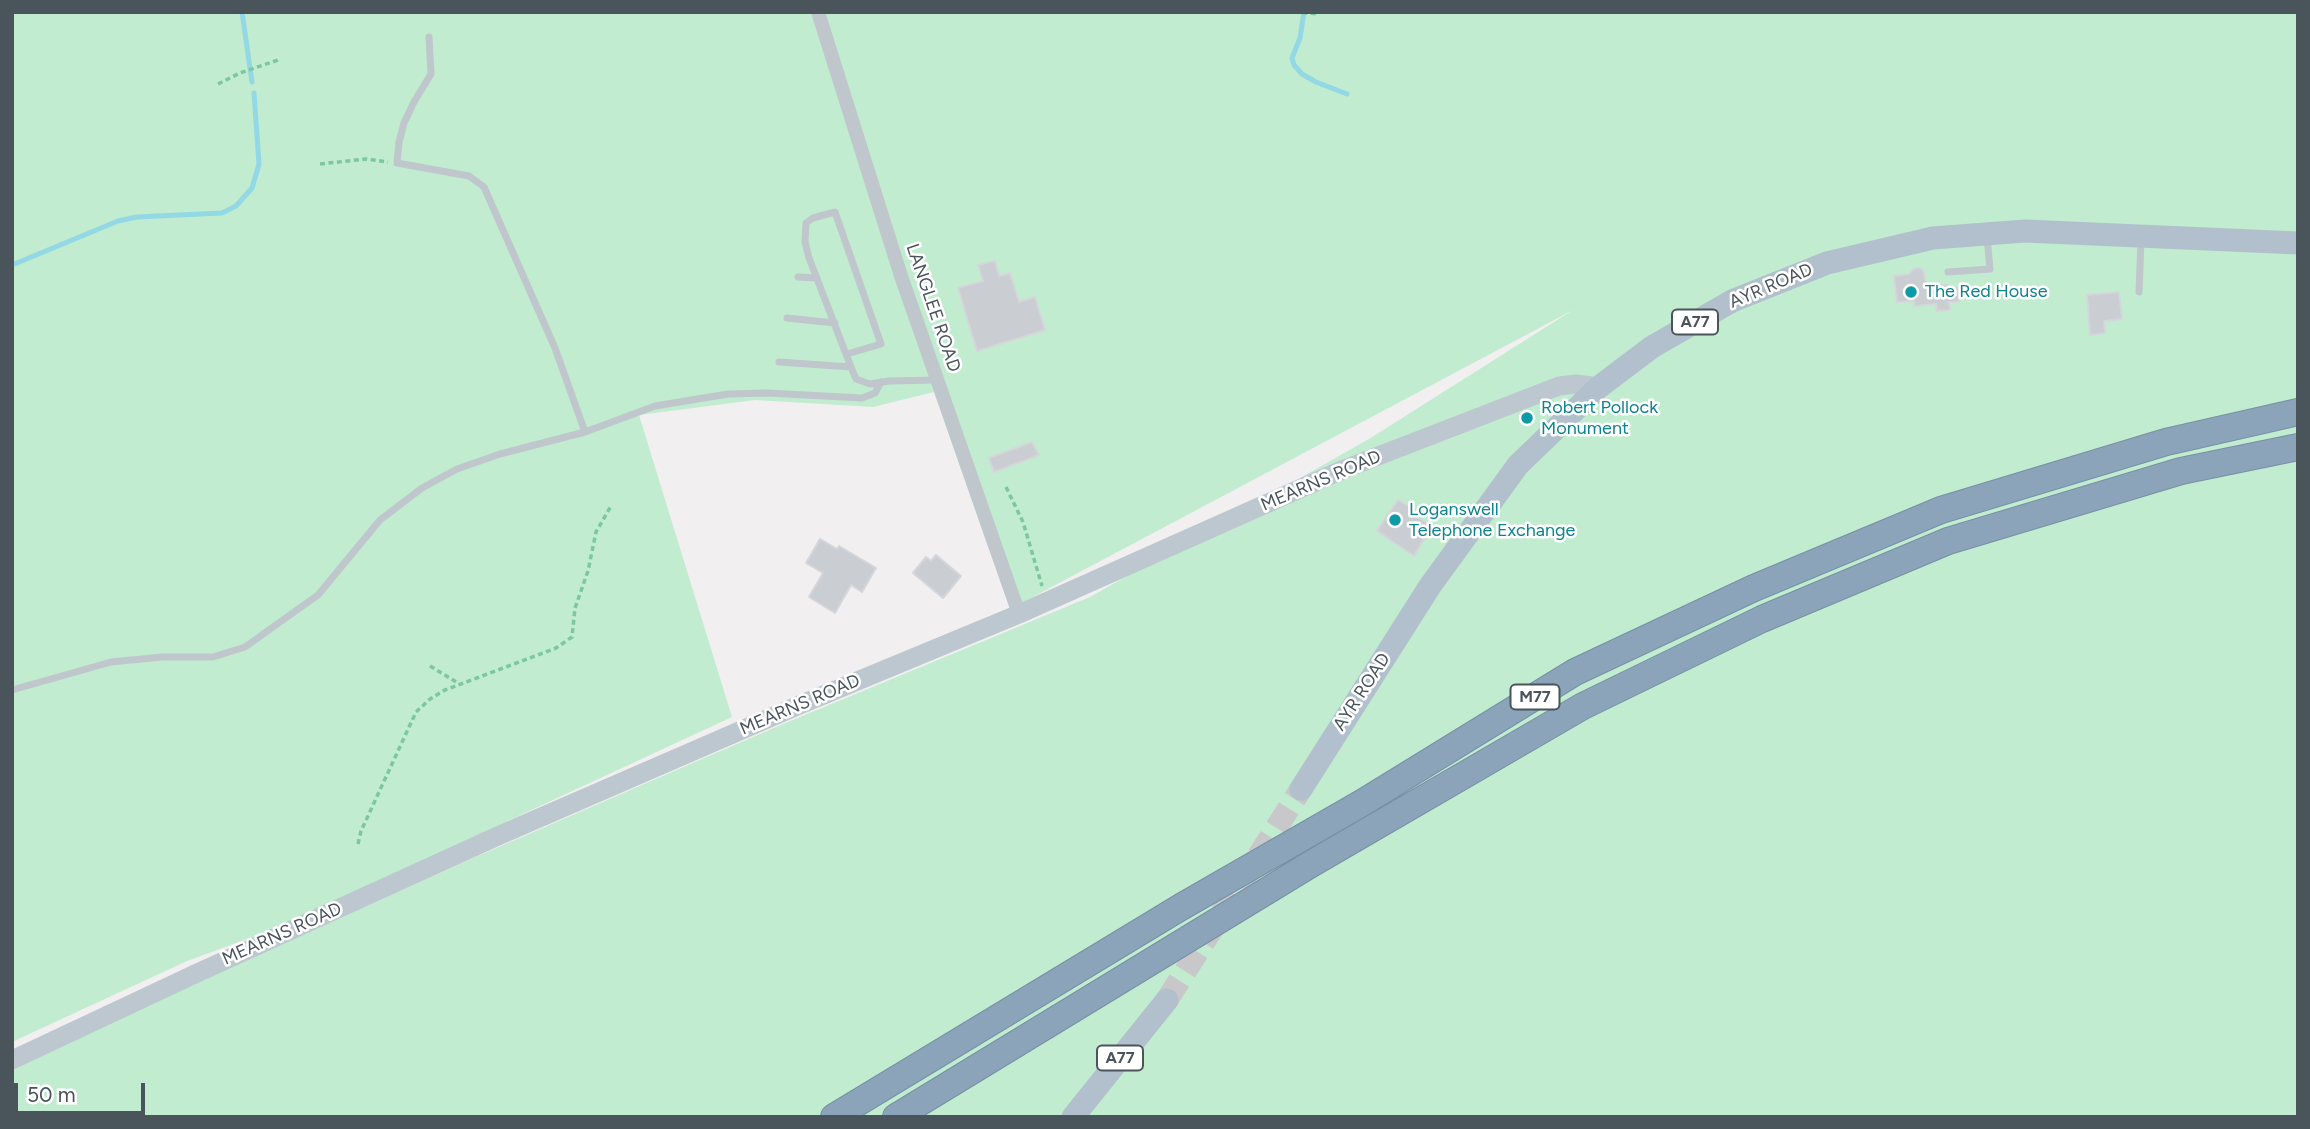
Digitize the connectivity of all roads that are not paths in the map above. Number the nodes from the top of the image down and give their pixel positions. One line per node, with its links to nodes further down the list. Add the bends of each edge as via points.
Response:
1 (818, 12): 15 (street, LANGLEE ROAD)
2 (429, 37): 19 (lane, via 431,74 404,123 397,163 469,176 484,187 555,348)
3 (1987, 233): 4 (main road, AYR ROAD / A77); 6 (lane, via 1990,269); 17 (main road, AYR ROAD / A77, via 1933,237 1815,268 1732,301 1652,347)
4 (2141, 236): 5 (main road, AYR ROAD / A77); 9 (lane)
5 (2298, 243)
6 (1948, 272)
7 (798, 277): 8 (lane)
8 (817, 278): 11 (lane); 12 (lane, via 805,242 806,223 835,212 881,344)
9 (2139, 292)
10 (787, 318): 11 (lane)
11 (835, 323): 12 (lane)
12 (846, 354): 14 (lane)
13 (779, 362): 14 (lane)
14 (851, 367): 16 (lane, via 856,379)
15 (938, 380): 16 (lane); 21 (street, LANGLEE ROAD)
16 (881, 382): 19 (lane, via 875,393 862,398 728,394 655,406)
17 (1599, 387): 21 (street, MEARNS ROAD, via 1559,386 1342,470); 23 (main road, AYR ROAD / A77, via 1518,465 1430,586)
18 (2298, 412): 26 (highway, M77, via 2166,442 1941,510 1754,588 1575,672)
19 (585, 432): 22 (lane, via 500,454 422,488 380,520 318,595 245,646 213,657 111,662)
20 (2298, 447): 27 (highway, M77, via 2180,471 1948,541 1762,619 1583,706 1311,864)
21 (1018, 614): 25 (street, MEARNS ROAD, via 500,835)
22 (12, 691)
23 (1301, 789)
24 (1167, 1000): 28 (main road, A77)
25 (12, 1060)
26 (834, 1117)
27 (896, 1117)
28 (1073, 1117)

